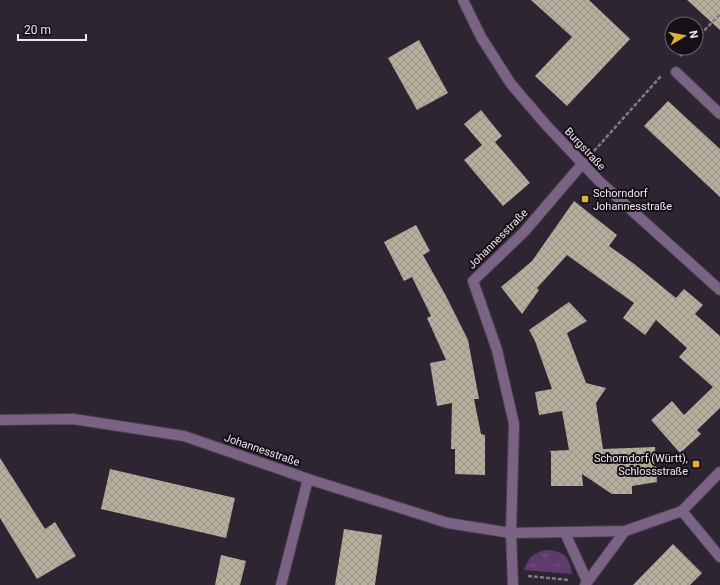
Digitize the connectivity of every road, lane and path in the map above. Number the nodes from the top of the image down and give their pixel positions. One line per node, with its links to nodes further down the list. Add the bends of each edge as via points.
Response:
1 (463, 0): 7 (street, Burgstraße, via 481,37 512,84 547,126)
2 (720, 14): 3 (path)
3 (704, 31)
4 (665, 72): 7 (path)
5 (676, 72): 6 (street)
6 (720, 114)
7 (583, 163): 8 (street, Burgstraße, via 599,181); 14 (street, Johannesstraße, via 524,232 473,281 497,350 514,424)
8 (720, 290)
9 (0, 420): 11 (street, Johannesstraße, via 73,420 184,436)
10 (720, 472): 12 (street, Johannesstraße)
11 (308, 479): 14 (street, Johannesstraße, via 448,523); 19 (street)
12 (682, 512): 13 (street, Johannesstraße); 16 (street)
13 (625, 531): 15 (street, Johannesstraße); 18 (street)
14 (511, 533): 15 (street, Johannesstraße); 17 (street)
15 (565, 533): 18 (street)
16 (720, 556)
17 (512, 574): 18 (path); 20 (street)
18 (586, 583)
19 (281, 585)
20 (513, 585)

